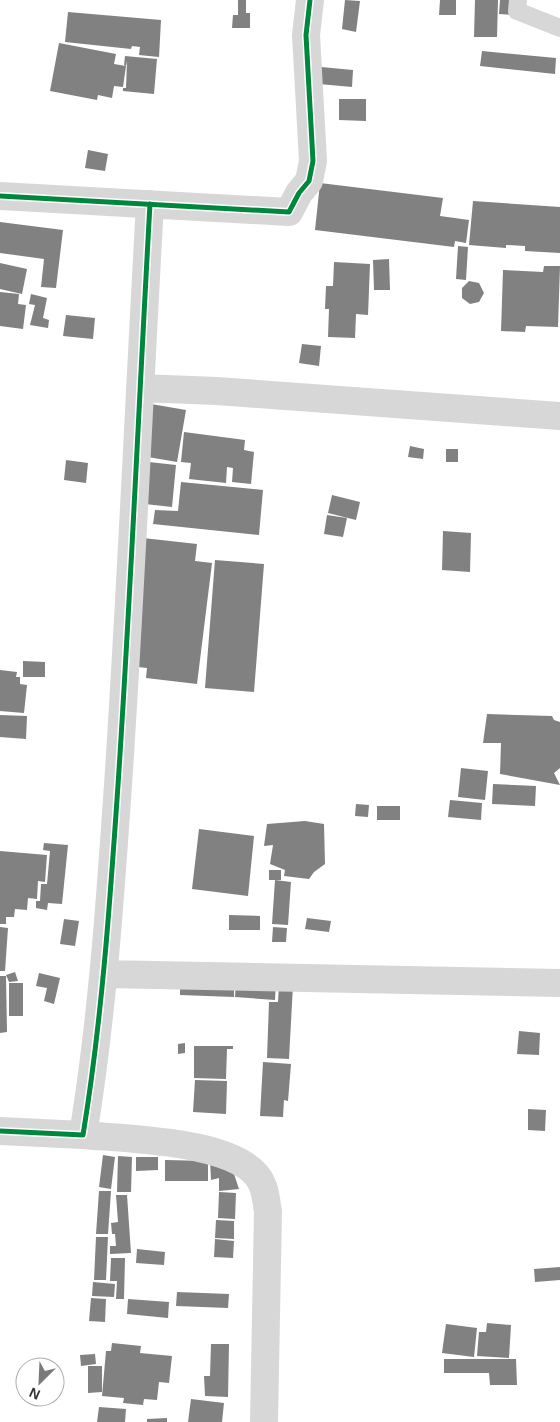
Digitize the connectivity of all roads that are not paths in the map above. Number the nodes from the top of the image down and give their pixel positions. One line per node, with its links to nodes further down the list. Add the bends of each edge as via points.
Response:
1 (310, 0): 5 (street, via 306,35 313,161 309,181 289,212)
2 (518, 0): 3 (lane, via 517,11)
3 (560, 28)
4 (0, 196): 5 (street)
5 (150, 204): 6 (street)
6 (140, 388): 7 (street); 8 (street, via 125,687)
7 (560, 416)
8 (105, 974): 9 (street); 11 (street)
9 (560, 983)
10 (0, 1131): 11 (street)
11 (83, 1135): 12 (street, via 194,1146 248,1166 262,1183 268,1210)
12 (264, 1422)

